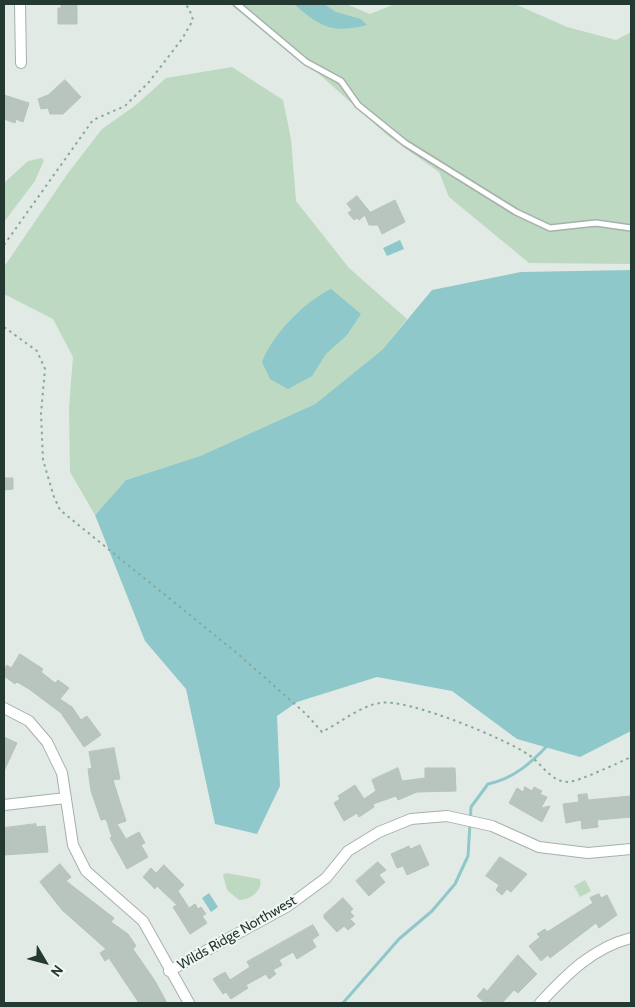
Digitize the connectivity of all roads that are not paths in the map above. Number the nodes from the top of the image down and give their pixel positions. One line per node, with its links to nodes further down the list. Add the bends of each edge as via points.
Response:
1 (20, 4): 3 (street)
2 (237, 4): 4 (lane, via 306,62 341,81 358,105 405,143 516,212 550,228 596,223)
3 (22, 63)
4 (631, 228)
5 (4, 708): 6 (street, via 29,721 47,742 62,773)
6 (66, 798): 7 (street); 10 (street, via 73,845 86,871 142,921)
7 (4, 805)
8 (631, 849): 10 (street, Wilds Ridge Northwest, via 588,853 539,846 492,826 447,816 411,819 379,832 348,851 326,878 288,906)
9 (631, 938): 12 (street, via 591,954)
10 (170, 971): 11 (street)
11 (188, 1003)
12 (540, 1003)

